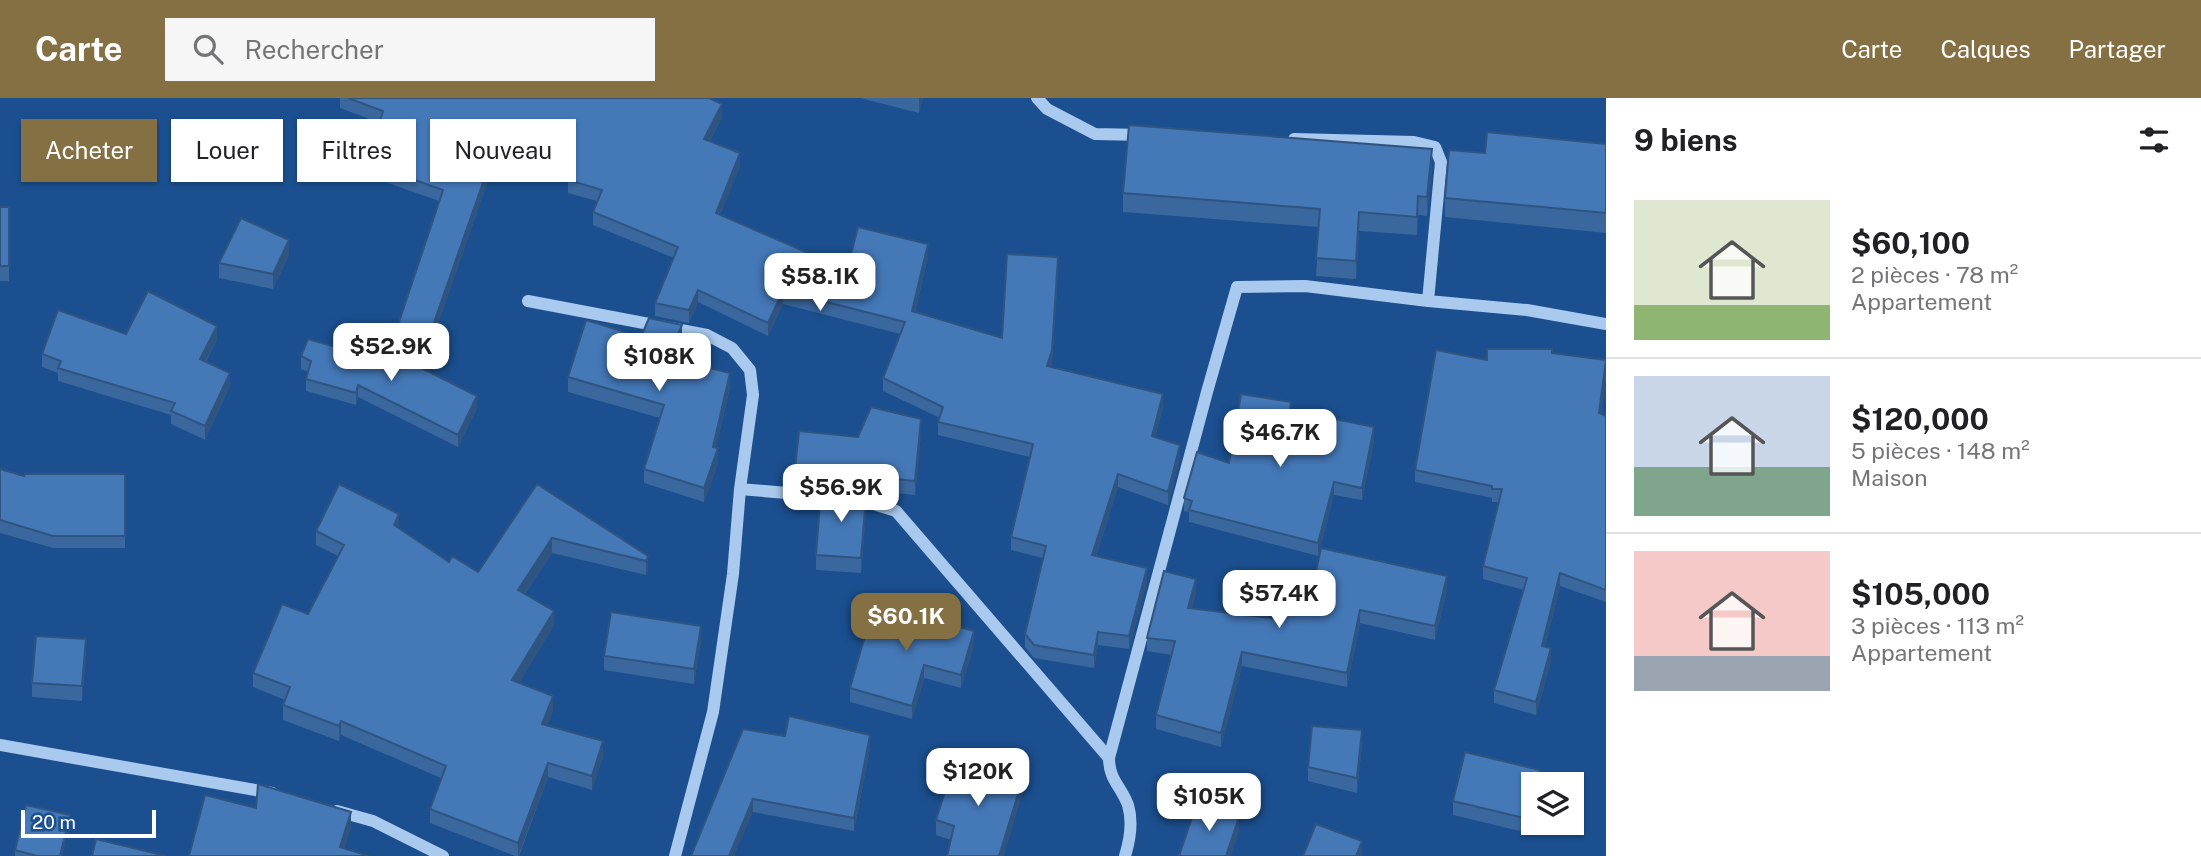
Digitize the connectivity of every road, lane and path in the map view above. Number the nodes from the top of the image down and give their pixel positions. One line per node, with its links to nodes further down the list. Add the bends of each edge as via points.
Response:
1 (1037, 98): 2 (street, via 1046,108 1096,134)
2 (1151, 135)
3 (1275, 139): 5 (street, via 1414,142 1435,147 1441,162)
4 (528, 301): 7 (street, via 707,335 732,348 750,370 752,395)
5 (1428, 301): 6 (street, via 1527,310); 9 (street, via 1305,286 1237,287)
6 (1606, 324)
7 (740, 489): 9 (street, via 857,499 896,511); 13 (street, via 713,712)
8 (0, 745): 10 (street)
9 (1109, 758): 14 (street, via 1109,772 1128,806 1131,835)
10 (284, 796)
11 (322, 806): 12 (street, via 373,821)
12 (443, 856)
13 (675, 856)
14 (1125, 856)

